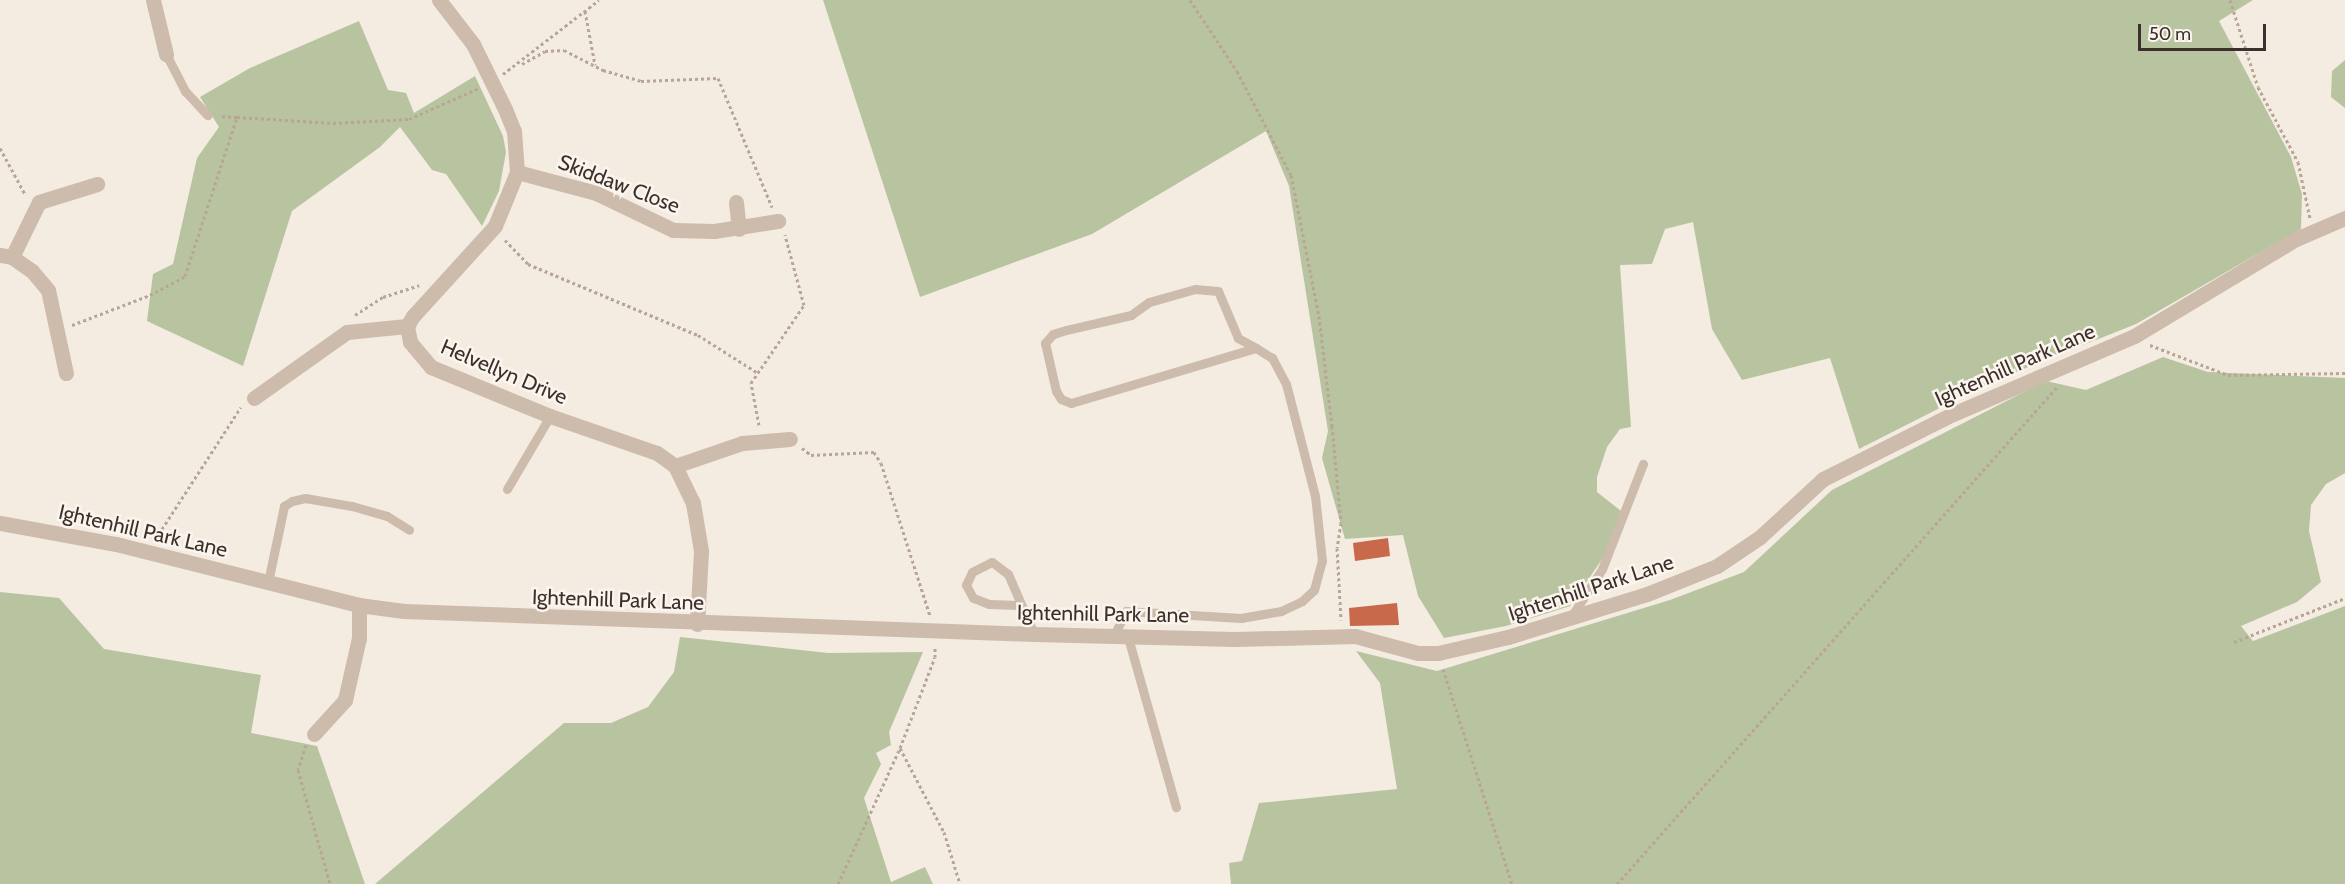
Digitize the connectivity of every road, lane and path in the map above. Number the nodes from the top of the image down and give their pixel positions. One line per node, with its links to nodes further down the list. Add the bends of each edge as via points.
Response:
1 (153, 0): 7 (street)
2 (1190, 0): 53 (path, via 1237,71 1291,175 1319,316 1328,393 1341,523 1337,548)
3 (2230, 0): 22 (path, via 2258,87 2298,162)
4 (441, 1): 10 (street, via 472,44)
5 (598, 1): 6 (path)
6 (585, 11): 9 (path); 10 (path)
7 (166, 54): 11 (lane, via 185,91)
8 (522, 64): 9 (path, via 545,51 564,50)
9 (595, 66): 19 (path, via 641,81 718,78)
10 (491, 83): 12 (path, via 409,119 333,123); 14 (street, via 513,131)
11 (207, 115): 12 (path)
12 (237, 117): 26 (path, via 185,276 150,295)
13 (0, 148): 17 (path)
14 (517, 172): 20 (street); 21 (street, Skiddaw Close, via 596,193 673,230)
15 (97, 184): 17 (street, via 39,202)
16 (736, 202): 21 (street)
17 (35, 210): 23 (street)
18 (2345, 218): 22 (street, Ightenhill Park Lane)
19 (778, 221): 21 (street, Skiddaw Close); 31 (path, via 788,240 804,305)
20 (495, 226): 25 (street, via 412,315); 31 (path, via 528,264 698,335)
21 (739, 229)
22 (2312, 232): 27 (street, Ightenhill Park Lane)
23 (6, 256): 26 (street, via 32,271 48,290)
24 (424, 283): 28 (path, via 382,297 357,313)
25 (407, 326): 28 (street, via 362,329); 35 (street, Helvellyn Drive, via 410,342 431,367)
26 (57, 331): 30 (street)
27 (2136, 335): 32 (path, via 2167,353 2228,375); 48 (street, Ightenhill Park Lane, via 1953,414 1823,479 1760,537 1717,567)
28 (334, 339): 34 (street)
29 (1256, 348): 29 (lane, via 1238,338 1218,291 1207,287 1149,302 1131,315 1053,334 1045,343 1056,391 1061,399 1071,403); 51 (lane, via 1272,358 1286,384 1315,496 1323,561 1314,590 1281,611 1241,618 1126,611)
30 (66, 373)
31 (758, 373): 37 (path, via 751,383)
32 (2345, 373)
33 (2062, 381): 63 (path)
34 (254, 398): 43 (path, via 236,411 225,427 162,529)
35 (550, 416): 39 (street, Helvellyn Drive, via 657,453); 40 (lane)
36 (790, 439): 37 (street); 50 (path, via 811,455 874,452 881,463)
37 (763, 441): 39 (street, via 742,443)
38 (1643, 464): 48 (lane, via 1602,569)
39 (675, 466): 49 (street, via 693,502 701,551)
40 (507, 489)
41 (0, 523): 43 (street, Ightenhill Park Lane)
42 (409, 530): 44 (lane, via 387,516 352,506 305,498 292,501 284,506)
43 (155, 554): 44 (street, Ightenhill Park Lane)
44 (268, 582): 46 (street, Ightenhill Park Lane)
45 (2345, 598): 54 (path)
46 (359, 605): 49 (street, Ightenhill Park Lane, via 404,611); 56 (street, via 359,638 345,700)
47 (1018, 605): 47 (lane, via 1008,574 1002,568 992,562 972,572 966,585 973,598 989,604); 52 (lane)
48 (1571, 617): 55 (street, Ightenhill Park Lane, via 1509,637)
49 (697, 624): 50 (street, Ightenhill Park Lane)
50 (934, 630): 52 (street, Ightenhill Park Lane); 57 (path, via 935,657)
51 (1121, 633): 52 (street, Ightenhill Park Lane); 53 (street, Ightenhill Park Lane, via 1234,639); 58 (lane)
52 (1034, 634)
53 (1341, 637): 55 (street, Ightenhill Park Lane, via 1355,636 1418,653)
54 (2234, 642)
55 (1438, 653): 62 (path)
56 (314, 734): 59 (path, via 300,755 297,771)
57 (900, 748): 60 (path); 61 (path, via 944,832)
58 (1176, 807)
59 (330, 884)
60 (838, 884)
61 (960, 884)
62 (1512, 884)
63 (1617, 884)

